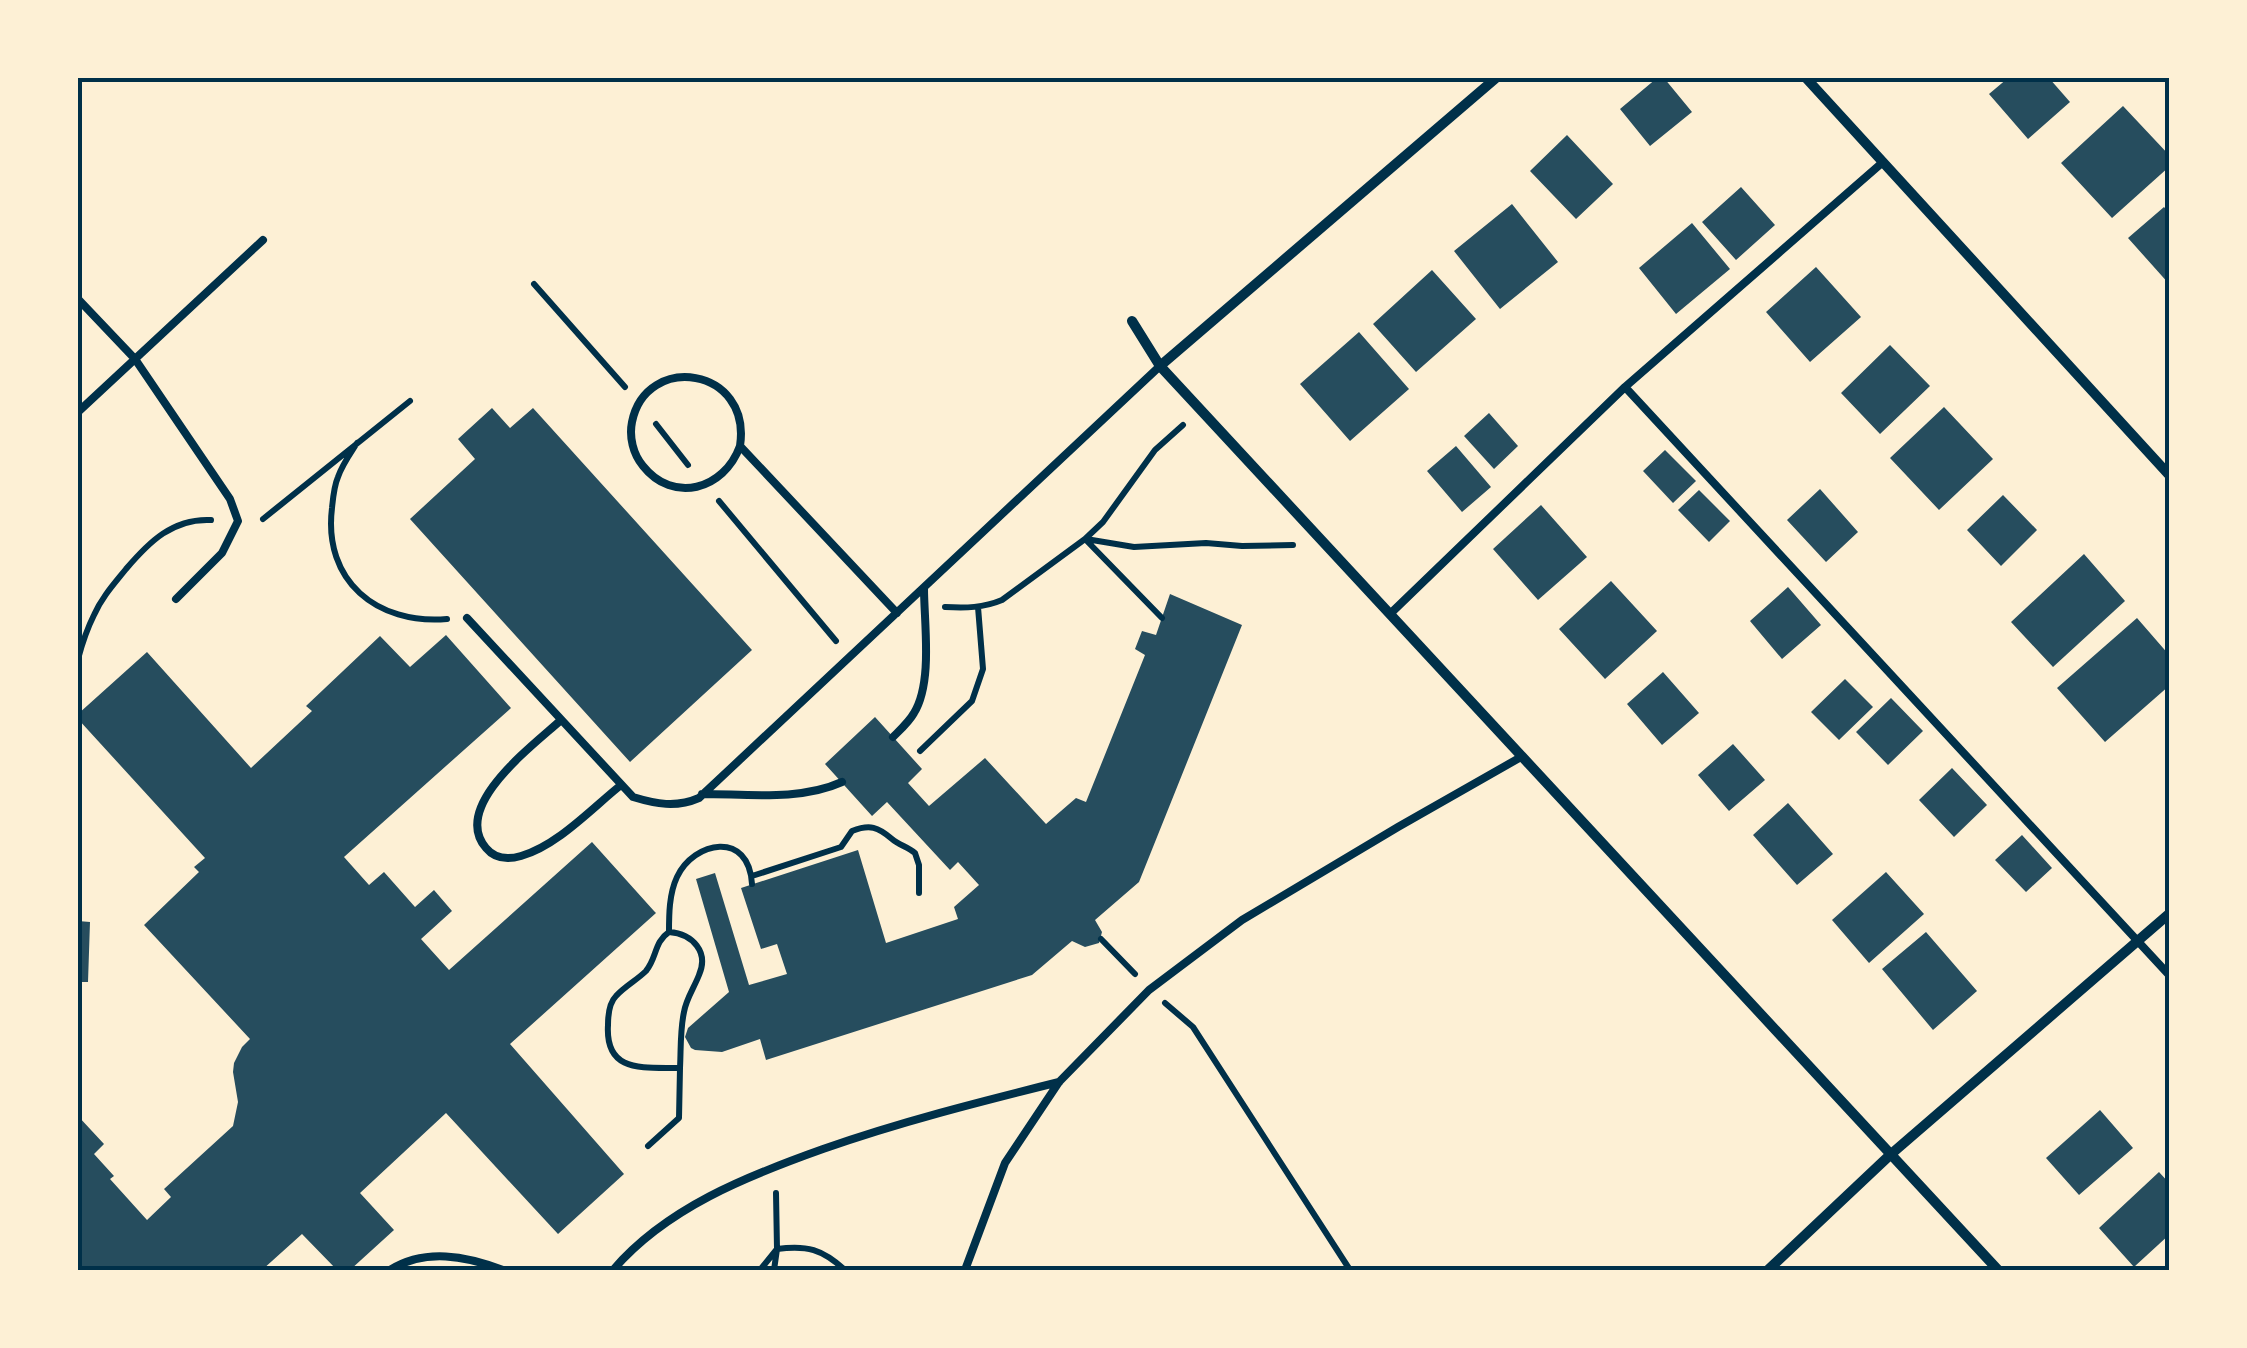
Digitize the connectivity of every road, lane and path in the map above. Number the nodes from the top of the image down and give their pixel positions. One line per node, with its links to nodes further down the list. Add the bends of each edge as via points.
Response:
1 (1496, 78): 8 (street)
2 (1806, 78): 3 (street)
3 (1883, 162): 9 (lane); 15 (street)
4 (263, 240): 7 (lane)
5 (78, 299): 7 (lane)
6 (1132, 321): 8 (street)
7 (135, 359): 12 (lane); 16 (lane, via 230,499)
8 (1160, 366): 11 (street); 20 (lane)
9 (1625, 387): 25 (lane); 40 (lane)
10 (410, 400): 13 (path)
11 (1200, 410): 17 (path, via 1155,450); 18 (street)
12 (78, 412)
13 (357, 443): 19 (path); 26 (path, via 336,480 331,519 332,550 343,574 366,598 402,615)
14 (740, 446): 14 (lane, via 734,404 705,380 680,377 657,385 633,418 640,462 673,486 696,487 718,478); 24 (lane)
15 (2170, 476)
16 (238, 521): 19 (lane); 28 (path, via 196,520 158,535 108,590)
17 (1085, 539): 18 (path, via 1134,546); 23 (path, via 1002,600); 27 (path)
18 (1324, 544): 25 (street)
19 (224, 550): 21 (lane)
20 (924, 588): 22 (lane); 24 (lane)
21 (176, 599)
22 (924, 606): 23 (path); 30 (lane, via 921,696)
23 (978, 607): 31 (path, via 983,669 972,701)
24 (897, 613): 35 (lane)
25 (1390, 614): 32 (street)
26 (467, 618): 29 (lane)
27 (1162, 618)
28 (78, 660)
29 (561, 720): 34 (lane); 34 (lane, via 485,797 478,828 490,852 502,859 539,848)
30 (893, 737)
31 (920, 751)
32 (1521, 758): 42 (lane, via 1242,920); 46 (street)
33 (842, 782): 35 (lane, via 786,794)
34 (621, 785): 35 (lane, via 653,803 685,804)
35 (702, 794)
36 (919, 893): 38 (path, via 915,853 867,826 852,830 841,847 752,880 736,850 712,848 677,877)
37 (2170, 913): 40 (street)
38 (669, 932): 43 (path, via 692,938 702,960 686,1002); 43 (path, via 650,967 611,1003 608,1042 628,1065)
39 (1101, 939): 42 (path)
40 (2138, 942): 41 (lane); 46 (street)
41 (2170, 976)
42 (1150, 990): 44 (lane); 56 (path, via 1193,1027)
43 (680, 1068): 45 (path, via 679,1118)
44 (1059, 1082): 47 (lane, via 892,1125); 55 (lane, via 1005,1162)
45 (648, 1146)
46 (1890, 1155): 57 (street); 58 (street)
47 (773, 1167): 48 (path); 51 (lane, via 668,1221)
48 (777, 1249): 52 (path); 53 (path); 54 (path, via 818,1250)
49 (390, 1270): 50 (lane, via 435,1256)
50 (503, 1270)
51 (613, 1270)
52 (760, 1270)
53 (774, 1270)
54 (845, 1270)
55 (965, 1270)
56 (1350, 1270)
57 (1768, 1270)
58 (1998, 1270)

